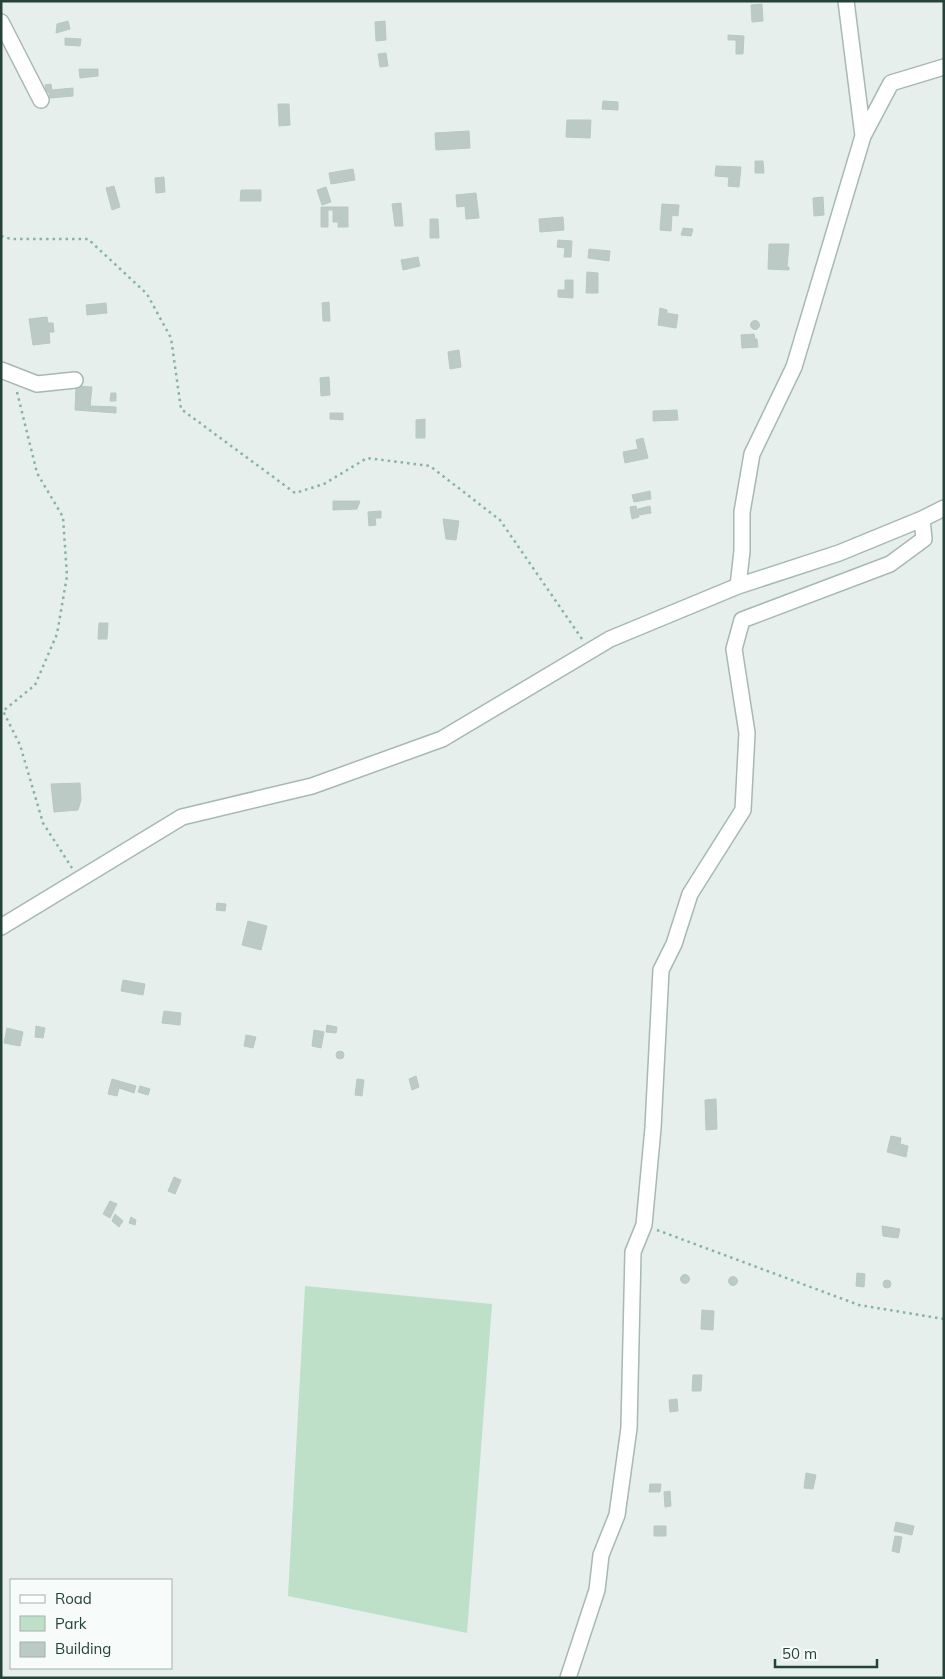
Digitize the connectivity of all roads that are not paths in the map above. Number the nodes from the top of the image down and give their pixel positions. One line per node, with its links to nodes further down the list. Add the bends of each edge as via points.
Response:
1 (846, 1): 5 (street)
2 (1, 22): 4 (street)
3 (944, 67): 5 (street, via 891,83)
4 (41, 100)
5 (863, 136): 10 (street, via 794,367 752,454 742,512)
6 (7, 373): 7 (street, via 37,384)
7 (75, 380)
8 (944, 508): 9 (street)
9 (922, 519): 10 (street, via 839,553); 12 (street, via 924,539 890,564 742,620 734,648 747,733 743,810 690,894 674,944 661,970 653,1128 644,1225 633,1252 630,1428 617,1515 601,1555 597,1590)
10 (738, 586): 11 (street, via 610,639 442,739 312,786 182,818)
11 (1, 927)
12 (568, 1678)

